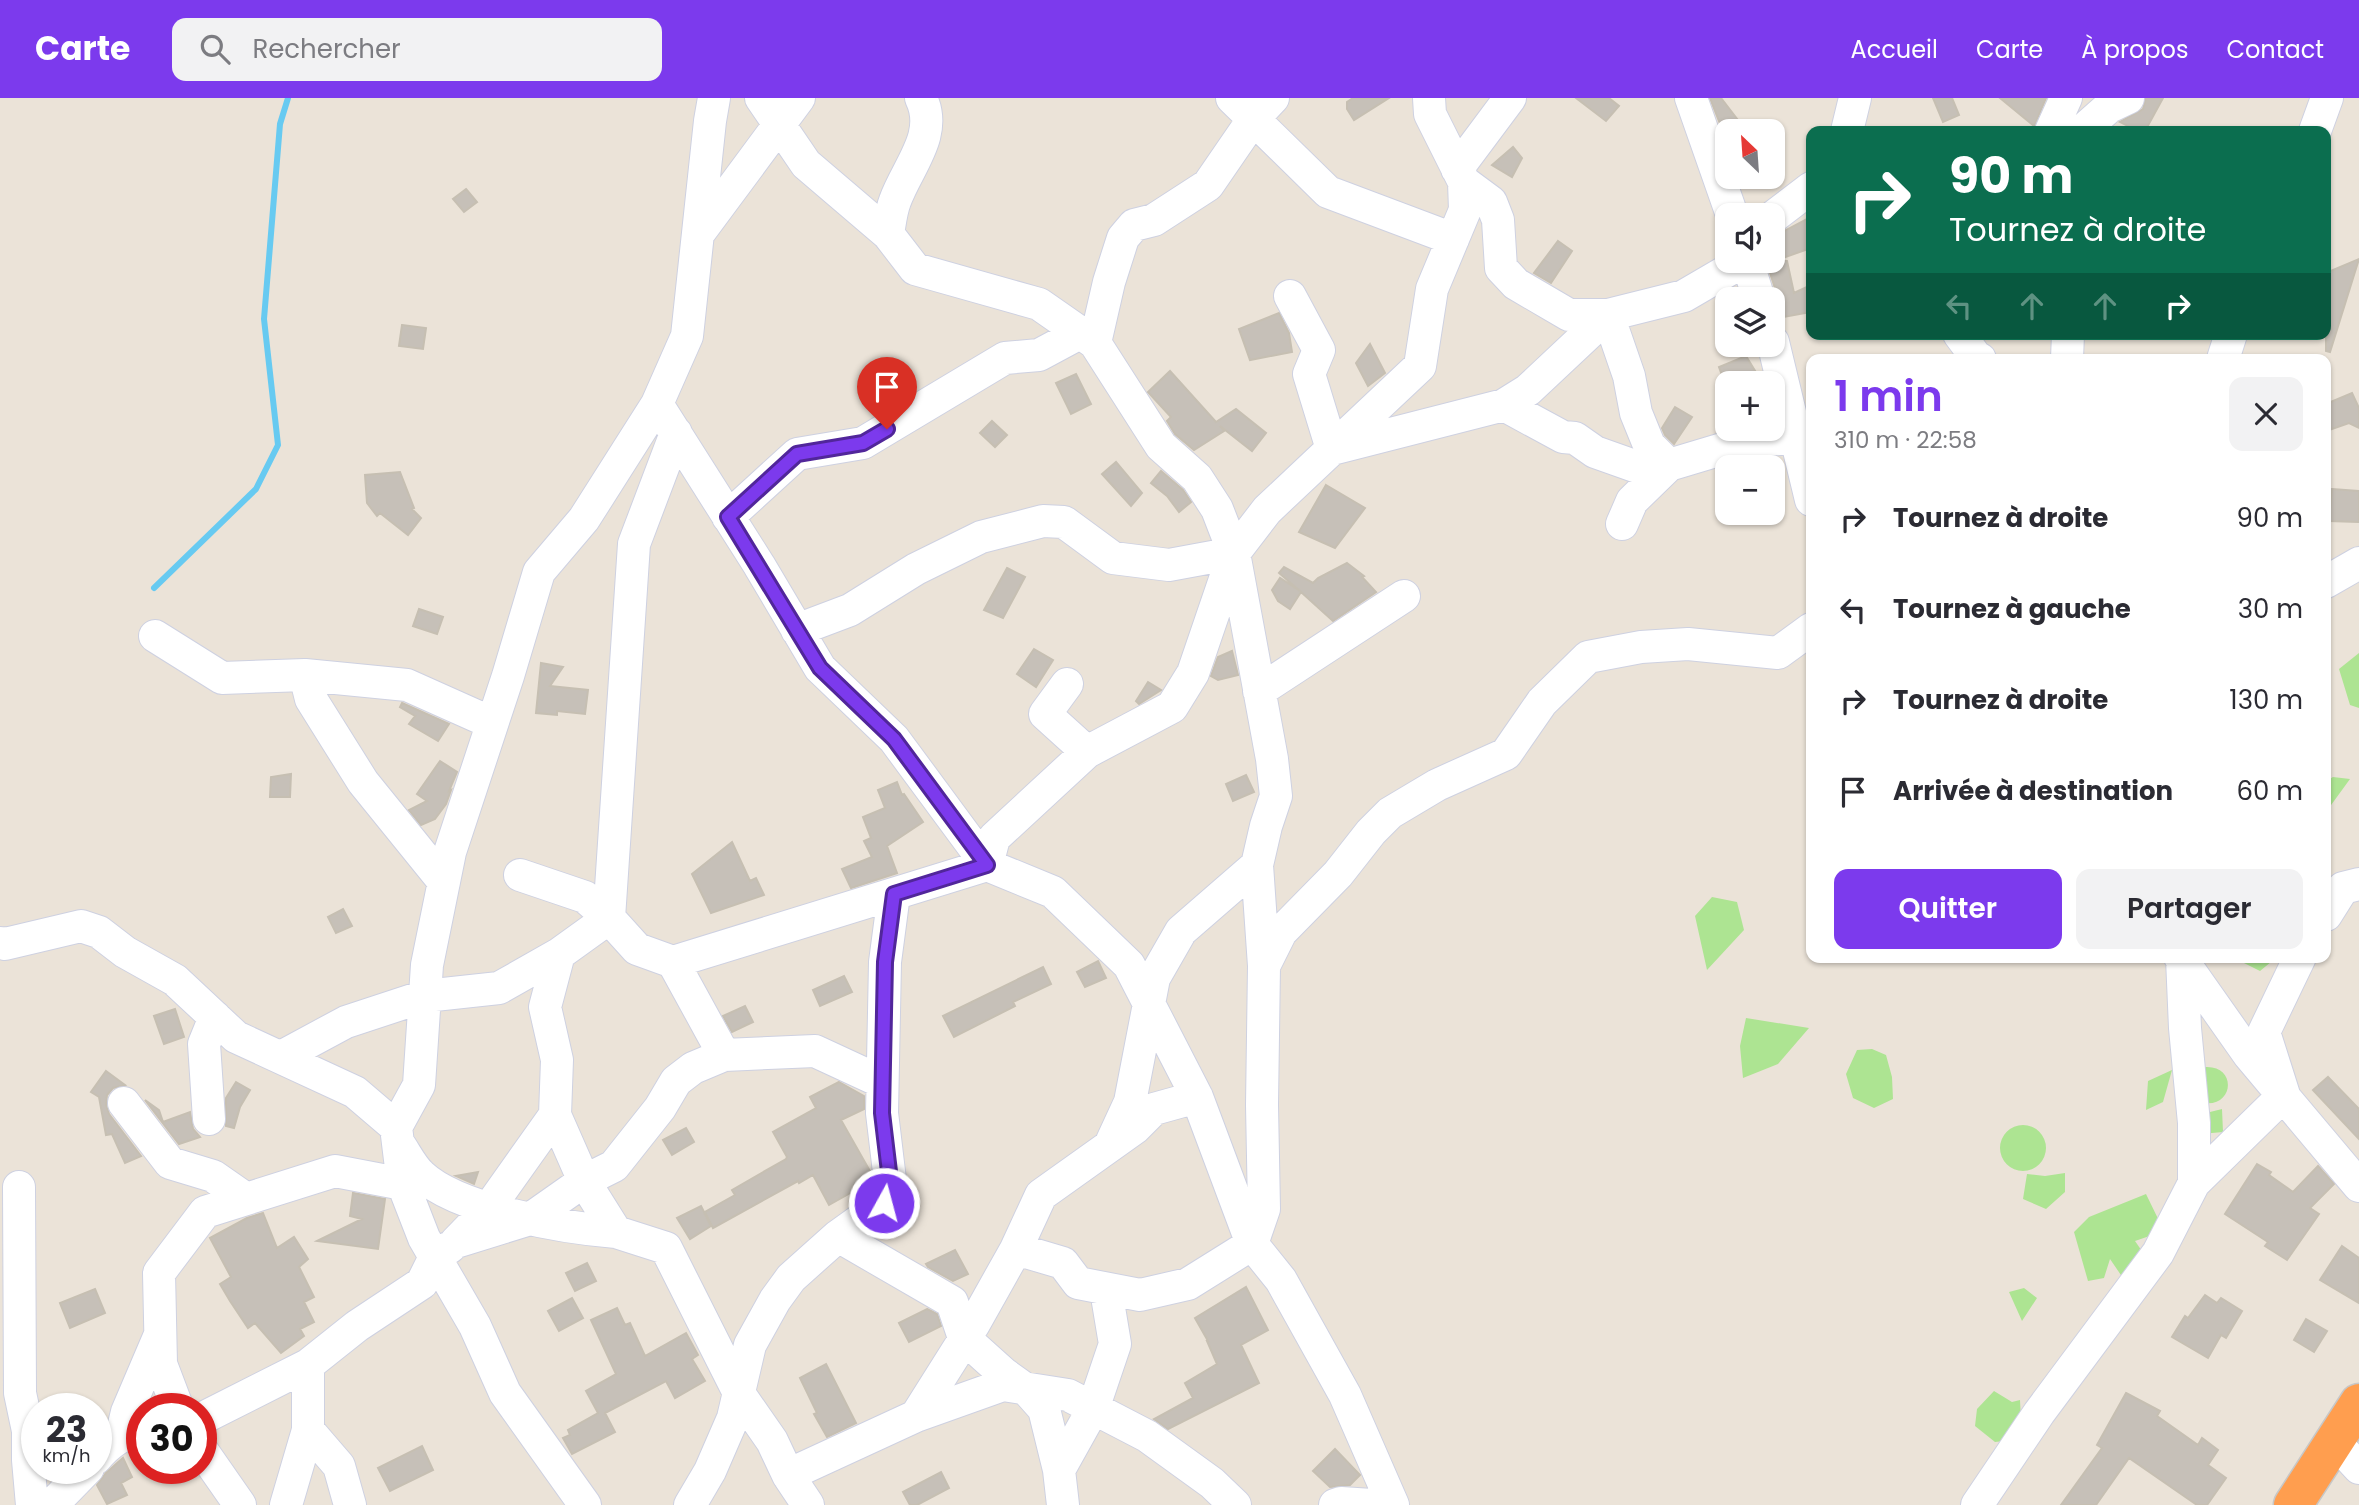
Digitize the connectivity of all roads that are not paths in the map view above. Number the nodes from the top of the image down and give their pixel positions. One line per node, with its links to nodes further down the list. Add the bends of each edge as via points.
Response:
1 (714, 98): 22 (street)
2 (761, 98): 13 (street)
3 (799, 98): 13 (street)
4 (921, 98): 23 (street, via 927,132 894,202)
5 (1429, 98): 18 (street, via 1430,114)
6 (1510, 98): 18 (street)
7 (1691, 98): 20 (street)
8 (1855, 98): 14 (street)
9 (2066, 98): 15 (street)
10 (2127, 98): 16 (street)
11 (2327, 98): 17 (street)
12 (1253, 105): 24 (street, via 1328,192); 28 (street, via 1209,185 1154,220 1134,225 1123,238)
13 (778, 125): 22 (street); 23 (street, via 806,164)
14 (1848, 126)
15 (2053, 126)
16 (2088, 126)
17 (2317, 126)
18 (1460, 176): 24 (street, via 1465,210); 27 (street, via 1491,202 1498,220 1501,268 1516,284 1569,315)
19 (1806, 192): 21 (street)
20 (1728, 203)
21 (1785, 208)
22 (698, 234): 31 (street, via 687,336)
23 (888, 234): 28 (street, via 915,270 1039,304)
24 (1453, 239): 35 (street, via 1432,289 1420,366)
25 (1725, 273): 27 (street, via 1684,296)
26 (1290, 296): 35 (street, via 1320,350 1309,374)
27 (1608, 314): 32 (street, via 1528,390); 36 (street, via 1636,413 1649,445)
28 (1087, 338): 38 (street, via 1040,355 1005,358 863,443 797,454); 40 (street, via 1161,446 1197,478 1217,509)
29 (1782, 357): 30 (street)
30 (1798, 382): 34 (street)
31 (657, 404): 33 (street); 50 (street, via 584,519 539,572)
32 (1504, 405): 35 (street); 36 (street, via 1595,452 1643,469)
33 (676, 433): 38 (street); 59 (street, via 634,544)
34 (1797, 438): 36 (street, via 1749,441); 37 (street)
35 (1332, 449): 40 (street, via 1267,510)
36 (1669, 465): 39 (street, via 1632,501)
37 (1806, 478)
38 (728, 517): 44 (street)
39 (1622, 524)
40 (1234, 553): 44 (street, via 1169,565 1112,558 1064,522 1043,521 981,537 916,569 850,610); 49 (street); 51 (street, via 1194,673 1172,707)
41 (2359, 563): 42 (street)
42 (2331, 579)
43 (1404, 596): 49 (street)
44 (797, 631): 53 (street, via 820,668 894,739)
45 (1806, 633): 66 (street, via 1778,653 1688,645 1641,647 1588,657 1542,702 1506,754 1437,785 1390,813 1281,932)
46 (155, 636): 47 (street, via 222,678)
47 (305, 675): 50 (street, via 407,685); 55 (street, via 311,699 363,782)
48 (1067, 684): 51 (street, via 1045,714)
49 (1259, 691): 52 (street, via 1276,796)
50 (492, 723): 55 (street)
51 (1087, 752): 53 (street, via 994,838)
52 (1257, 864): 66 (street); 68 (street, via 1181,930 1154,978)
53 (987, 865): 57 (street); 68 (street, via 1053,892 1129,965)
54 (520, 875): 59 (street, via 585,897)
55 (444, 882): 67 (street)
56 (2354, 893): 58 (street)
57 (894, 894): 62 (street); 72 (street, via 885,962)
58 (2331, 911)
59 (609, 918): 61 (street); 62 (street, via 637,950)
60 (2, 945): 69 (street, via 81,926 99,932 176,980)
61 (559, 954): 67 (street, via 499,988); 76 (street, via 545,1007 557,1060)
62 (673, 962): 70 (street)
63 (2181, 963): 81 (street)
64 (2184, 963): 73 (street, via 2234,1035)
65 (2297, 963): 73 (street, via 2264,1032)
66 (1264, 966): 90 (street, via 1264,1209)
67 (425, 996): 71 (street, via 346,1022); 78 (street, via 419,1085)
68 (1148, 1002): 74 (street); 79 (street, via 1129,1102)
69 (215, 1017): 71 (street, via 236,1037); 77 (street, via 204,1044)
70 (724, 1055): 72 (street, via 815,1051); 80 (street, via 676,1081 614,1166)
71 (281, 1057): 78 (street, via 355,1092)
72 (882, 1082): 89 (street, via 890,1180 884,1203)
73 (2284, 1095): 81 (street); 83 (street)
74 (1197, 1097): 79 (street, via 1154,1109); 90 (street)
75 (124, 1103): 85 (street, via 170,1163 213,1176)
76 (555, 1115): 80 (street); 86 (street)
77 (209, 1119)
78 (397, 1135): 82 (street); 86 (street, via 419,1174 440,1190)
79 (1110, 1145): 91 (street, via 1041,1195)
80 (584, 1181): 87 (street); 88 (street)
81 (2194, 1183): 122 (street, via 2158,1253)
82 (403, 1184): 85 (street, via 335,1171); 92 (street, via 424,1238)
83 (2359, 1186)
84 (19, 1187): 110 (street, via 20,1393 29,1431)
85 (246, 1199): 94 (street, via 205,1212 159,1272)
86 (489, 1208): 87 (street); 92 (street)
87 (530, 1219): 88 (street); 92 (street)
88 (616, 1232): 100 (street, via 666,1248)
89 (838, 1236): 95 (street, via 952,1302); 100 (street, via 791,1278 775,1300 750,1345)
90 (1252, 1244): 93 (street, via 1188,1284 1140,1295); 121 (street, via 1281,1280 1345,1395)
91 (1016, 1249): 93 (street, via 1063,1263 1077,1283); 95 (street)
92 (446, 1250): 96 (street, via 422,1283); 114 (street, via 505,1393)
93 (1106, 1290): 102 (street, via 1115,1344)
94 (161, 1333): 98 (street); 99 (street, via 161,1364)
95 (964, 1338): 97 (street); 104 (street)
96 (308, 1364): 103 (street); 105 (street)
97 (1028, 1391): 102 (street, via 1068,1395); 104 (street, via 1003,1385); 107 (street, via 1044,1409)
98 (135, 1393)
99 (172, 1393)
100 (740, 1395): 109 (street, via 772,1441); 115 (street, via 710,1471)
101 (2359, 1403): 106 (highway)
102 (1093, 1409): 107 (street); 118 (street, via 1147,1436)
103 (217, 1411)
104 (916, 1416): 109 (street)
105 (308, 1430): 112 (street); 113 (street, via 339,1466)
106 (2346, 1454): 123 (highway)
107 (1059, 1470): 117 (street)
108 (217, 1473): 111 (street)
109 (788, 1475): 116 (street)
110 (32, 1505)
111 (240, 1505)
112 (286, 1505)
113 (350, 1505)
114 (585, 1505)
115 (691, 1505)
116 (808, 1505)
117 (1063, 1505)
118 (1235, 1505)
119 (1335, 1505): 120 (street)
120 (1371, 1505)
121 (1393, 1505)
122 (1977, 1505)
123 (2293, 1505)

